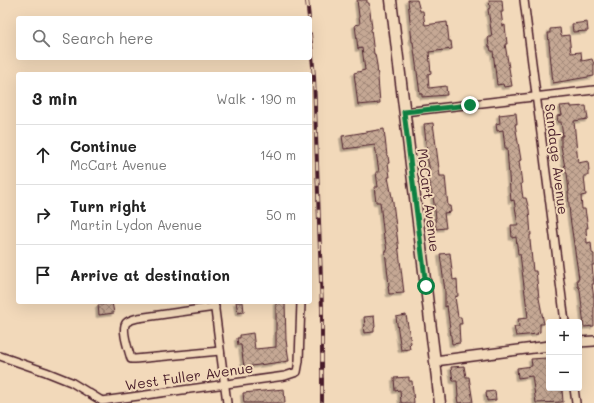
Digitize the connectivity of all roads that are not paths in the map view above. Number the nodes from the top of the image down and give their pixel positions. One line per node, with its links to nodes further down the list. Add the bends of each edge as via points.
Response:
1 (391, 0): 5 (main road, McCart Avenue)
2 (524, 0): 4 (street, Sandage Avenue)
3 (594, 90): 4 (street)
4 (536, 98): 5 (street); 8 (street, Sandage Avenue)
5 (404, 112): 14 (main road, McCart Avenue)
6 (301, 304): 15 (street, West Fuller Avenue, via 297,372)
7 (215, 305): 12 (street); 12 (street, via 128,321 125,325 125,336 131,359)
8 (565, 319)
9 (594, 341): 10 (street)
10 (582, 342)
11 (546, 346): 14 (street)
12 (220, 351): 15 (street)
13 (0, 356): 15 (street, West Fuller Avenue, via 70,382 102,401)
14 (435, 361): 18 (main road, McCart Avenue)
15 (225, 385): 17 (street)
16 (574, 391): 19 (street)
17 (227, 403)
18 (440, 403)
19 (576, 403)

